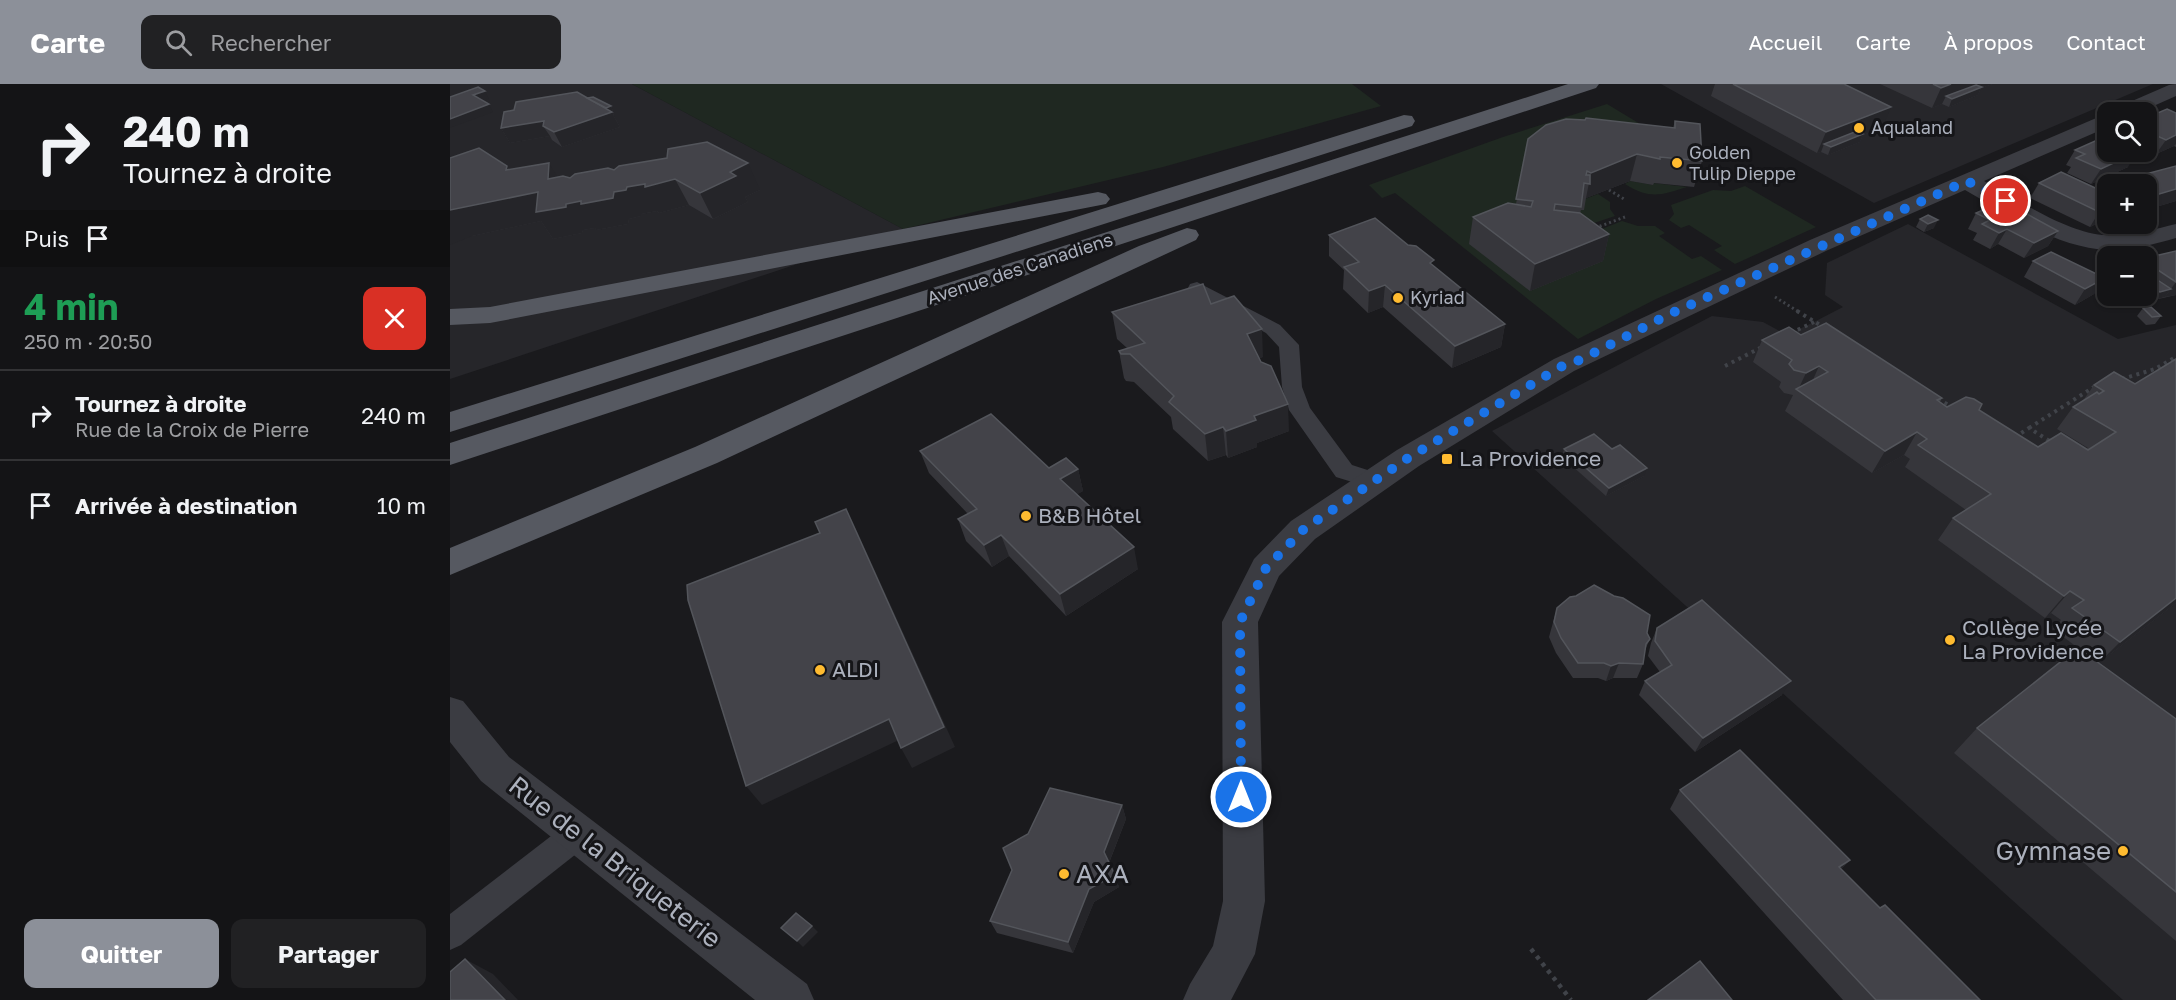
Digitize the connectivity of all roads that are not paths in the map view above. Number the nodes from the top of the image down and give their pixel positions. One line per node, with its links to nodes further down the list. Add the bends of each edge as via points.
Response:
1 (1589, 84): 7 (main road, Avenue des Canadiens)
2 (2176, 89): 3 (street)
3 (2146, 102)
4 (1425, 114): 8 (main road, Avenue des Canadiens)
5 (2097, 124): 6 (street)
6 (1967, 181): 9 (street, via 2065,232 2097,242 2125,242); 14 (street, via 1564,365)
7 (1263, 191): 13 (main road, Avenue des Canadiens); 15 (main road, via 1216,224 1148,251 706,455)
8 (1165, 196): 11 (main road, via 1129,193 490,315); 12 (main road, Avenue des Canadiens)
9 (2176, 231)
10 (1197, 288): 14 (lane, via 1273,329 1289,345 1292,387 1300,410 1344,471)
11 (450, 317)
12 (450, 422)
13 (450, 454)
14 (1375, 481): 20 (street, via 1303,530 1266,568 1240,622 1244,901 1233,954)
15 (450, 562)
16 (450, 713): 17 (street, Rue de la Briqueterie, via 495,769)
17 (579, 833): 18 (lane); 19 (street, Rue de la Briqueterie)
18 (450, 934)
19 (791, 1000)
20 (1206, 1000)

